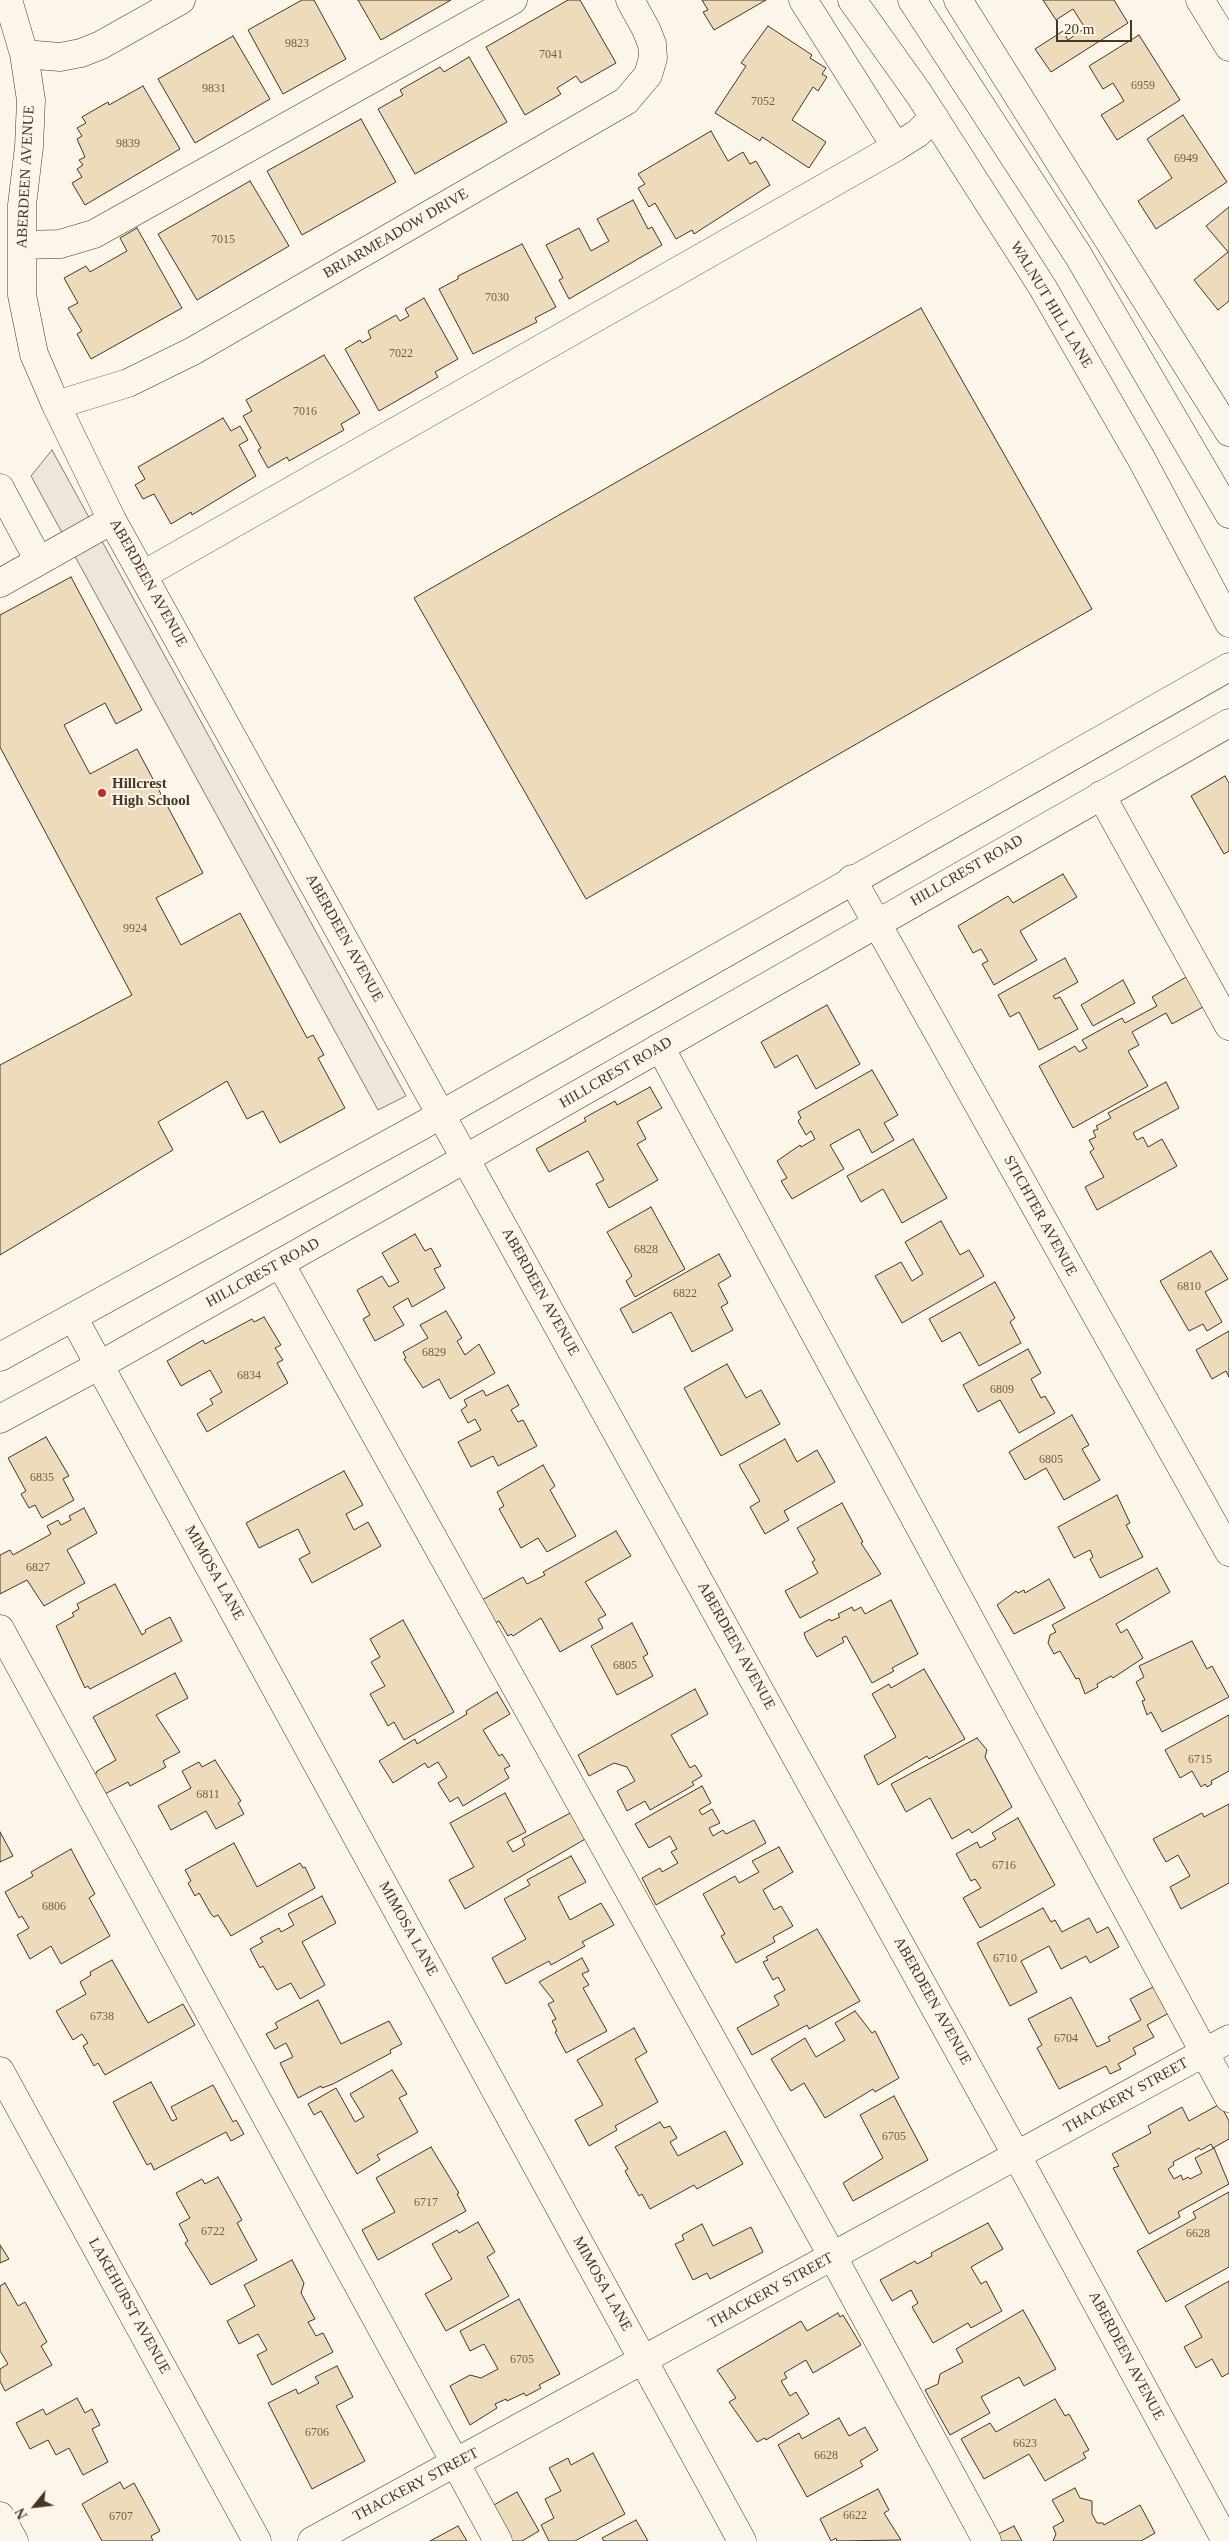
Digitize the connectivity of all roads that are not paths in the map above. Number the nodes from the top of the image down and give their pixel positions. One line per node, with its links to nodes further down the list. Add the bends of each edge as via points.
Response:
1 (8, 0): 11 (street, ABERDEEN AVENUE)
2 (181, 0): 11 (street, via 101,45 81,52 60,57)
3 (512, 0): 14 (street, via 94,234 60,244)
4 (630, 0): 15 (street, BRIARMEADOW DRIVE, via 652,44 653,58 648,75 626,101 193,351 128,382)
5 (803, 0): 13 (street)
6 (852, 0): 12 (street, WALNUT HILL LANE)
7 (912, 0): 18 (street, via 1078,255)
8 (958, 0): 16 (street)
9 (1200, 0): 10 (street)
10 (1229, 47)
11 (24, 54): 14 (street, ABERDEEN AVENUE, via 31,100)
12 (934, 117): 13 (street, via 918,134); 23 (street, WALNUT HILL LANE, via 1043,288 1142,460)
13 (896, 147): 21 (street)
14 (22, 245): 15 (street, ABERDEEN AVENUE, via 22,296 26,322 34,354)
15 (56, 404): 19 (street, ABERDEEN AVENUE)
16 (1229, 432)
17 (0, 488): 20 (street)
18 (1229, 514)
19 (112, 520): 20 (street); 21 (street, ABERDEEN AVENUE)
20 (39, 561): 22 (street)
21 (143, 575): 31 (street, ABERDEEN AVENUE)
22 (0, 582)
23 (1229, 623)
24 (1229, 667): 27 (street)
25 (1229, 723): 26 (street, HILLCREST ROAD)
26 (1101, 795): 28 (street, HILLCREST ROAD); 29 (street)
27 (852, 880): 28 (street, STICHTER AVENUE); 31 (street)
28 (876, 924): 30 (street, HILLCREST ROAD); 38 (street, STICHTER AVENUE)
29 (1229, 1026)
30 (660, 1048): 32 (street, HILLCREST ROAD); 41 (street)
31 (443, 1114): 32 (street, ABERDEEN AVENUE); 34 (street)
32 (466, 1158): 33 (street, HILLCREST ROAD); 44 (street, ABERDEEN AVENUE)
33 (280, 1264): 36 (street, HILLCREST ROAD); 45 (street)
34 (73, 1317): 35 (street); 36 (street, MIMOSA LANE)
35 (0, 1357)
36 (100, 1365): 37 (street, HILLCREST ROAD); 46 (street, MIMOSA LANE)
37 (0, 1418)
38 (1229, 1552)
39 (0, 1629): 47 (street)
40 (1229, 2039): 41 (street, THACKERY STREET)
41 (1204, 2053): 43 (street); 44 (street, THACKERY STREET)
42 (0, 2071): 50 (street, LAKEHURST AVENUE)
43 (1229, 2098)
44 (1017, 2156): 45 (street, THACKERY STREET); 55 (street, ABERDEEN AVENUE)
45 (833, 2257): 46 (street, THACKERY STREET); 54 (street)
46 (644, 2361): 47 (street, THACKERY STREET); 53 (street, MIMOSA LANE)
47 (456, 2463): 51 (street, THACKERY STREET); 52 (street)
48 (0, 2516): 49 (street)
49 (14, 2541)
50 (257, 2541)
51 (312, 2541)
52 (498, 2541)
53 (742, 2541)
54 (987, 2541)
55 (1226, 2541)

